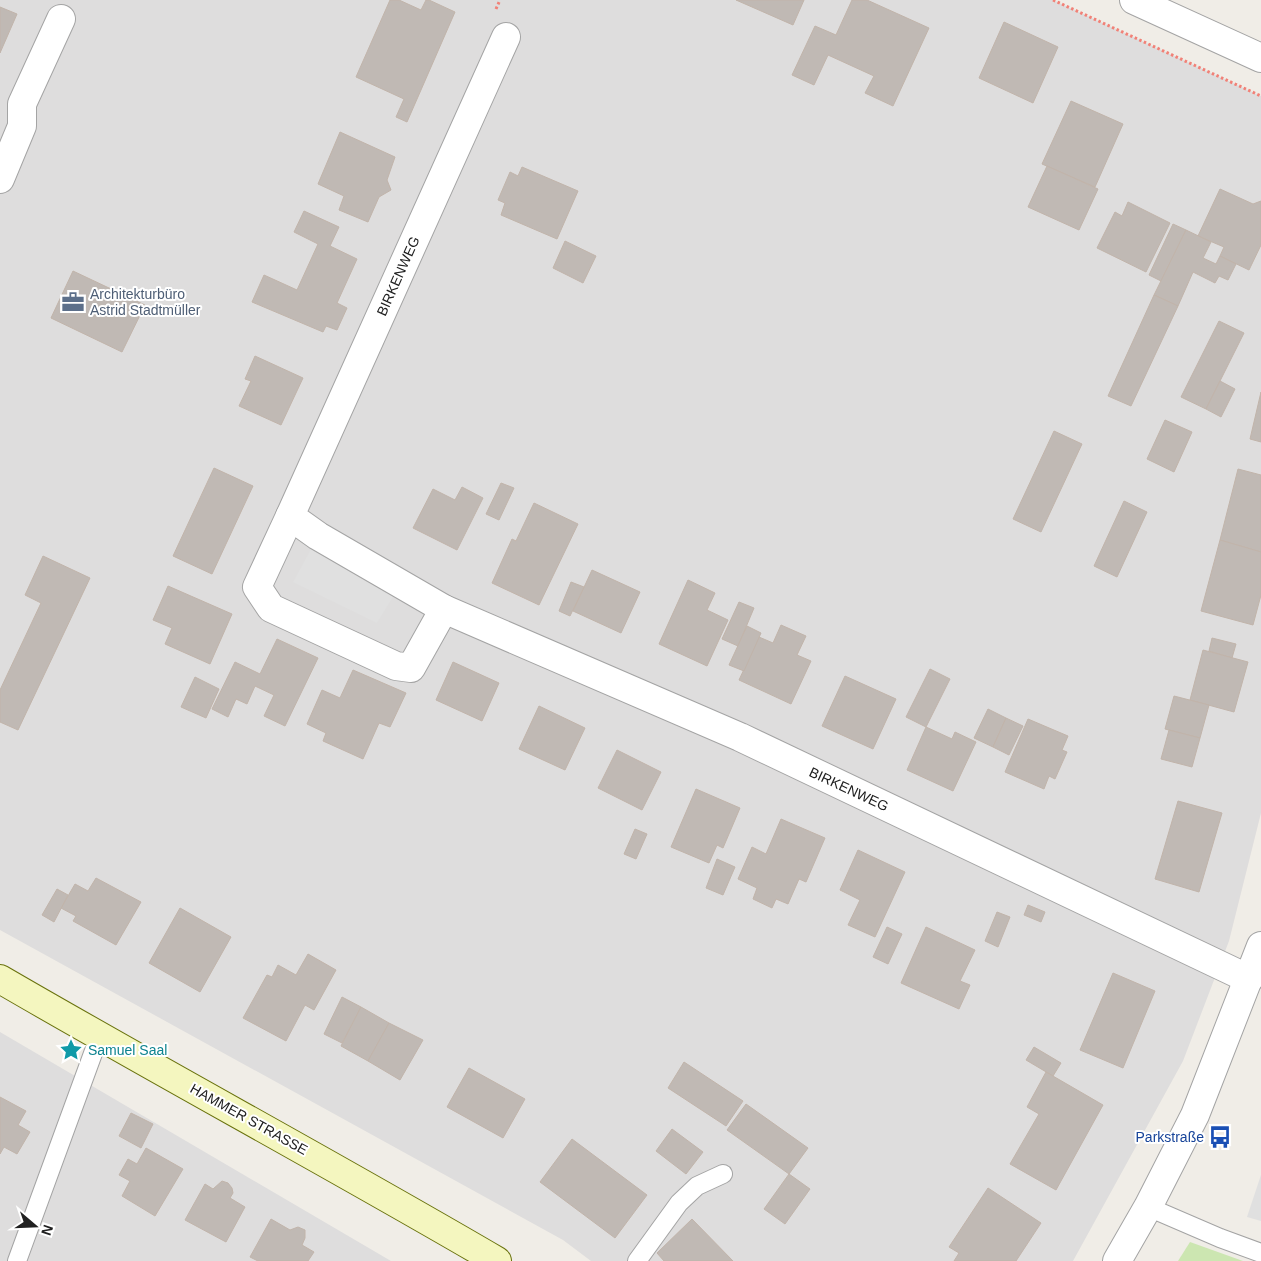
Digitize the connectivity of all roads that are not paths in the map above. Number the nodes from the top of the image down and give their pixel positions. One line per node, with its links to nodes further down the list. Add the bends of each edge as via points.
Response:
1 (1134, 0): 4 (street)
2 (60, 19): 5 (street, via 22,104 22,126)
3 (506, 37): 6 (street, BIRKENWEG)
4 (1261, 58)
5 (0, 179)
6 (290, 516): 7 (street, BIRKENWEG, via 318,536); 7 (street, BIRKENWEG, via 257,588 272,608 396,666 411,668)
7 (444, 609): 10 (street, BIRKENWEG, via 740,737)
8 (1261, 946): 10 (street)
9 (0, 979): 11 (main road, HAMMER STRASSE)
10 (1249, 979): 13 (street, via 1195,1115)
11 (99, 1036): 15 (lane); 16 (main road, HAMMER STRASSE)
12 (724, 1174): 17 (lane, via 697,1186 679,1203)
13 (1148, 1207): 14 (lane); 18 (street)
14 (1261, 1253)
15 (17, 1261)
16 (497, 1261)
17 (637, 1261)
18 (1117, 1261)

